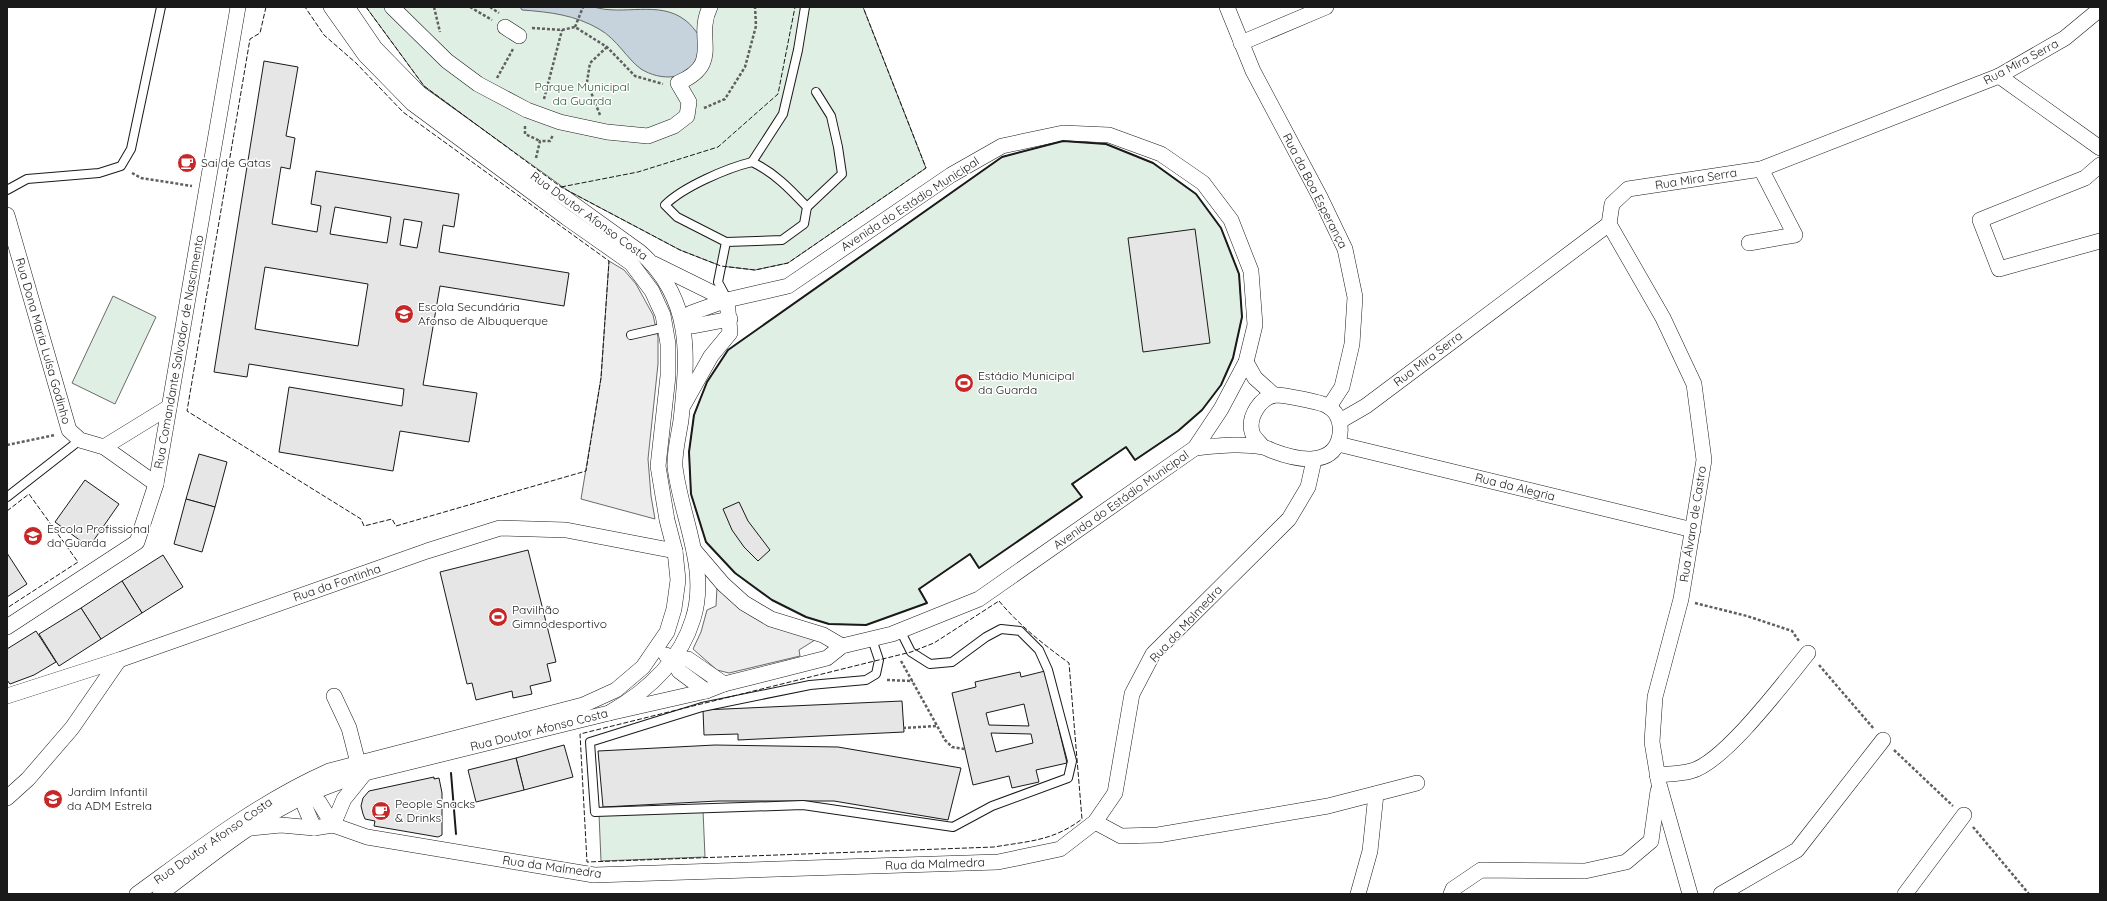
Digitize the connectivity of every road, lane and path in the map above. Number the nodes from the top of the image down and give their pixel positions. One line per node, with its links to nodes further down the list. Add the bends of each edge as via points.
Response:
1 (162, 7): 33 (lane, via 131,149)
2 (238, 7): 52 (street, Rua Comandante Salvador de Nascimento)
3 (331, 7): 47 (street, Rua Doutor Afonso Costa, via 365,55 412,103 631,263 652,291)
4 (347, 7): 43 (street, Rua Doutor Afonso Costa, via 375,48 419,93)
5 (392, 7): 23 (street, via 447,61)
6 (470, 7): 15 (path)
7 (489, 7): 15 (path)
8 (583, 7): 16 (path)
9 (710, 7): 22 (street, via 705,31 705,60 692,77)
10 (754, 7): 26 (path, via 756,26 745,67 725,99)
11 (804, 7): 31 (lane, via 798,50 783,114)
12 (1227, 7): 19 (street, Rua da Boa Esperança)
13 (1326, 7): 19 (street)
14 (2100, 9): 21 (street, Rua Mira Serra, via 2065,38)
15 (504, 22): 18 (street)
16 (575, 27): 17 (path); 20 (path)
17 (562, 30): 18 (path); 25 (path)
18 (522, 36): 23 (path)
19 (1241, 43): 53 (street, Rua da Boa Esperança, via 1253,71 1346,249 1355,297 1352,344 1342,387)
20 (607, 47): 22 (path, via 635,76 658,84); 28 (path, via 590,63 587,82)
21 (1999, 76): 29 (street); 34 (street, Rua Mira Serra)
22 (678, 83): 26 (street, via 689,102)
23 (491, 91): 25 (street)
24 (816, 92): 37 (lane, via 831,116 842,174)
25 (540, 115): 27 (street)
26 (687, 116): 28 (street, via 674,126 648,136)
27 (560, 122): 28 (street); 30 (path, via 550,141 540,141)
28 (607, 132)
29 (2100, 148)
30 (535, 160)
31 (752, 162): 37 (lane, via 767,169); 41 (lane, via 730,167 676,194 665,205 677,217)
32 (2100, 165): 40 (street, via 2085,178 1980,220 1999,269)
33 (121, 166): 35 (path, via 141,178); 36 (lane, via 99,173 27,179)
34 (1761, 169): 39 (street, Rua Mira Serra, via 1628,189 1612,204); 42 (street, via 1795,235)
35 (176, 184)
36 (7, 190)
37 (807, 207): 41 (lane, via 804,224 782,240)
38 (7, 215): 55 (street, Rua Dona Maria Luísa Godinho)
39 (1609, 224): 54 (street, Rua Mira Serra, via 1366,406); 65 (street, Rua Álvaro de Castro, via 1663,318 1694,384 1704,460)
40 (2100, 241)
41 (726, 242): 44 (lane, via 718,282)
42 (1749, 243)
43 (654, 264): 44 (street); 46 (street, Rua Doutor Afonso Costa, via 671,290)
44 (727, 300): 45 (street); 46 (street, Avenida do Estádio Municipal, via 691,313); 49 (street, Avenida do Estádio Municipal, via 788,286 951,174 1002,146 1063,133 1109,135 1161,154 1203,183 1231,220 1251,271 1255,325)
45 (730, 319): 46 (street, via 693,326); 51 (street, via 730,333 710,356)
46 (683, 323): 47 (street); 51 (street, Rua Doutor Afonso Costa, via 687,352)
47 (666, 327): 48 (lane); 67 (street, Rua Doutor Afonso Costa, via 668,376 658,466)
48 (631, 335)
49 (1246, 362): 50 (street, via 1255,378); 61 (street, Avenida do Estádio Municipal, via 1221,409)
50 (1274, 396): 53 (street, via 1286,395); 60 (street, via 1258,404 1252,418 1252,433)
51 (682, 406): 66 (street, Rua Doutor Afonso Costa, via 675,466 684,516)
52 (169, 407): 59 (street); 63 (street, Rua Comandante Salvador de Nascimento)
53 (1329, 407): 54 (street)
54 (1340, 421): 57 (street, via 1341,433)
55 (69, 430): 56 (street, Rua Dona Maria Luísa Godinho); 58 (path)
56 (80, 440): 59 (street, Rua Dona Maria Luísa Godinho); 64 (lane)
57 (1338, 444): 62 (street, via 1328,455); 65 (street, Rua da Alegria)
58 (7, 445)
59 (104, 447): 63 (street, Rua Dona Maria Luísa Godinho)
60 (1263, 447): 61 (street, via 1222,445); 62 (street)
61 (1195, 448): 70 (street, Avenida do Estádio Municipal, via 979,599)
62 (1314, 460): 95 (street, Rua da Malmedra, via 1308,487 1288,518 1150,660 1132,694 1115,793)
63 (156, 484): 69 (street, Rua Comandante Salvador de Nascimento, via 137,542)
64 (7, 497)
65 (1693, 530): 68 (street, Rua Álvaro de Castro)
66 (694, 550): 72 (street, via 723,584 744,603 770,619 823,635); 75 (street, Rua Doutor Afonso Costa, via 697,592 693,618)
67 (674, 551): 73 (street, Rua Doutor Afonso Costa, via 678,580 674,610 667,632); 76 (street, Rua da Fontinha, via 566,530 500,528 426,551)
68 (1681, 599): 74 (path, via 1748,616 1792,631); 89 (street, Rua Álvaro de Castro, via 1654,697 1652,742)
69 (7, 627)
70 (896, 632): 71 (street, Avenida do Estádio Municipal); 77 (lane, via 911,652 930,664 952,662 1001,629 1020,631 1039,650 1048,670 1072,761 1068,778 992,806 953,827 803,805 595,812 590,742 702,707 810,685 866,680); 78 (path, via 898,655)
71 (872, 639): 72 (street, Avenida do Estádio Municipal); 77 (lane, via 879,660)
72 (842, 646): 79 (street, Avenida do Estádio Municipal, via 827,658)
73 (657, 649): 75 (street); 88 (street, Rua Doutor Afonso Costa, via 643,667 616,690 583,705)
74 (1808, 653): 86 (path); 89 (street, via 1755,718 1718,756 1692,771)
75 (673, 659): 79 (street, via 688,659); 80 (street, via 679,671); 83 (street, Rua Doutor Afonso Costa, via 658,678 634,699)
76 (119, 660): 81 (street, Rua da Fontinha); 93 (street, via 72,728 28,779)
77 (876, 674): 78 (path, via 886,680)
78 (912, 681): 84 (path)
79 (724, 684): 80 (street, Avenida do Estádio Municipal)
80 (706, 691): 83 (street, Avenida do Estádio Municipal)
81 (7, 696)
82 (334, 696): 88 (street, via 349,728)
83 (609, 713): 88 (street, Rua Doutor Afonso Costa)
84 (937, 726): 85 (path); 87 (path, via 952,746)
85 (904, 728)
86 (1883, 740): 94 (path); 104 (street, via 1797,850)
87 (965, 749)
88 (362, 768): 91 (street, Rua Doutor Afonso Costa, via 329,771); 96 (street)
89 (1658, 780): 102 (street, via 1651,841 1626,862 1585,871 1481,870 1453,889); 103 (street)
90 (1417, 783): 92 (street)
91 (303, 789): 96 (street, via 319,802); 97 (street, Rua Doutor Afonso Costa); 98 (street, via 305,807); 99 (street, Rua Doutor Afonso Costa, via 240,820)
92 (1376, 794): 95 (street, via 1328,806 1158,835 1121,836); 101 (street, via 1370,851)
93 (7, 798)
94 (1964, 815): 105 (street); 106 (path)
95 (1095, 822): 96 (street, Rua da Malmedra, via 1060,849 998,862 594,875 367,837)
96 (333, 825): 98 (street, Rua da Malmedra)
97 (249, 828): 98 (street, Rua da Malmedra, via 281,825); 100 (street, Rua Doutor Afonso Costa)
98 (314, 828)
99 (137, 894)
100 (160, 894)
101 (1358, 894)
102 (1451, 894)
103 (1690, 894)
104 (1721, 894)
105 (1905, 894)
106 (2029, 894)

